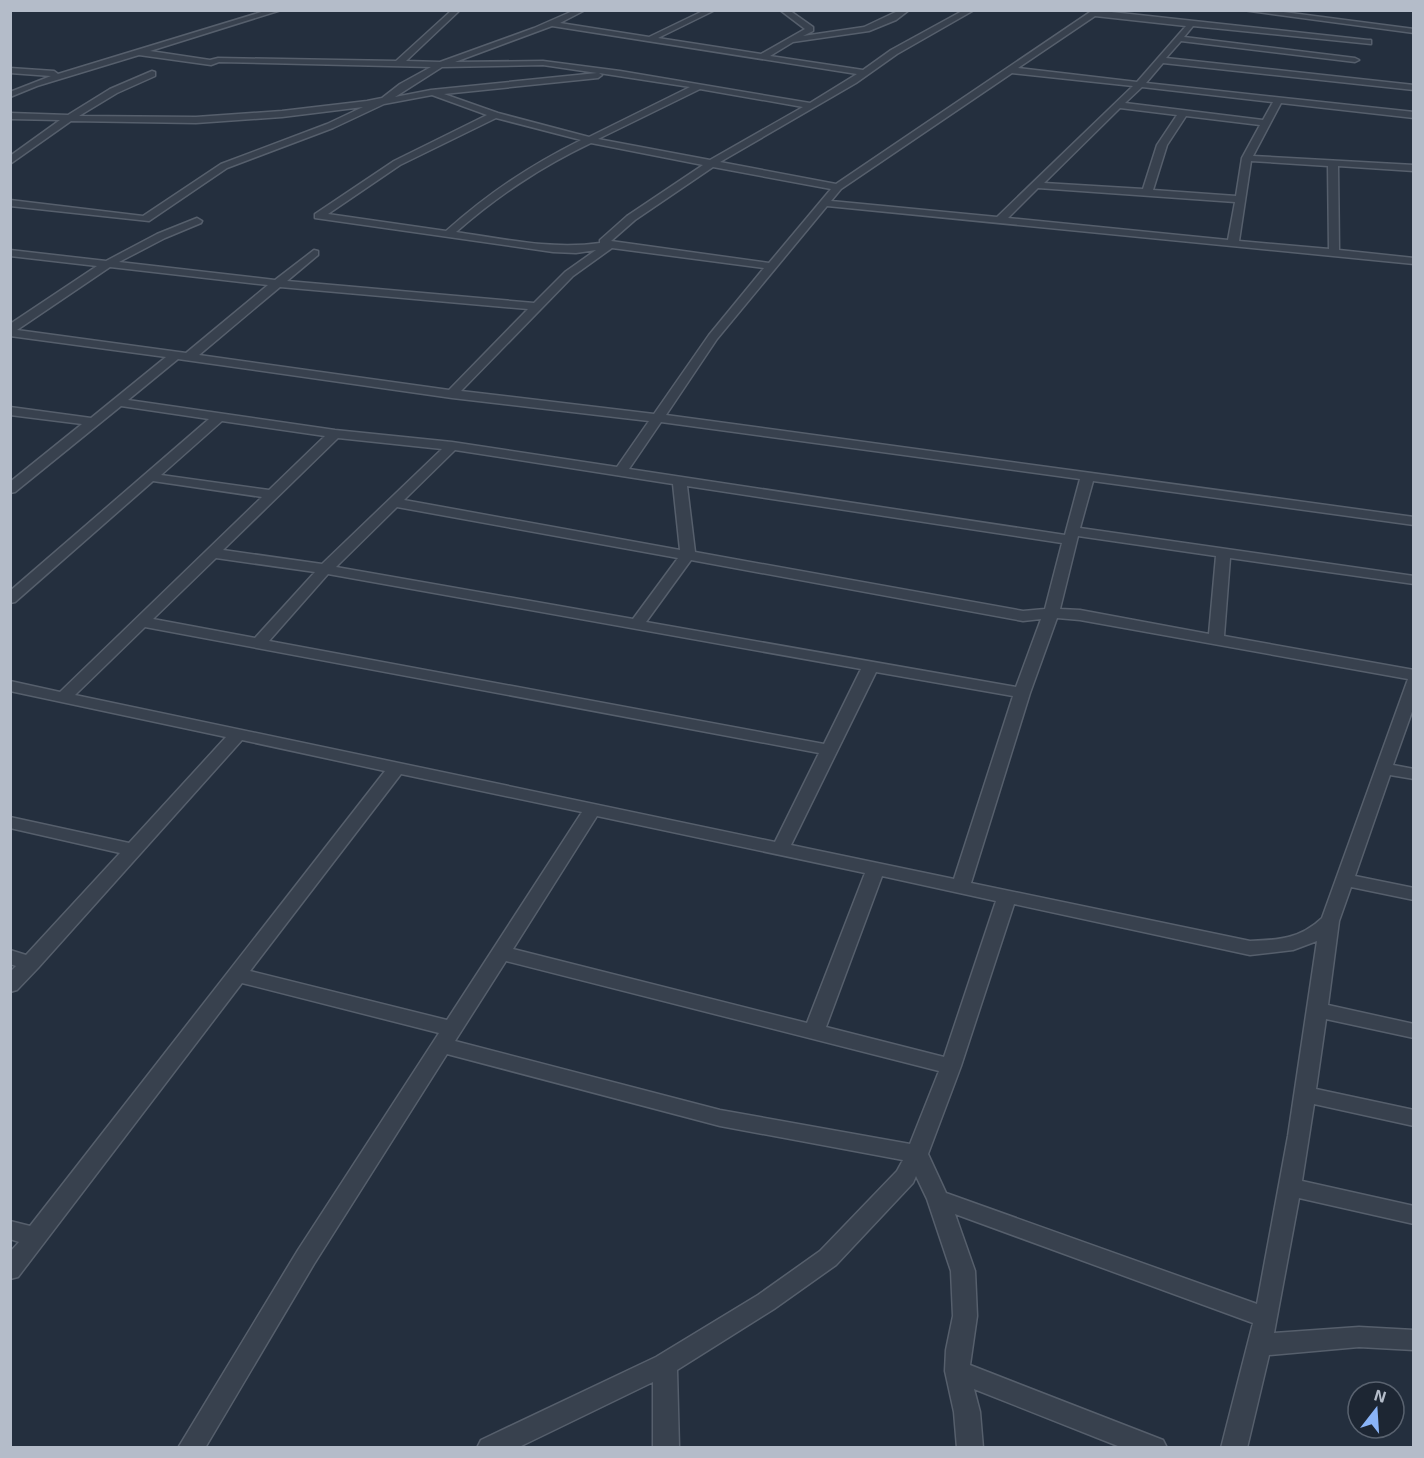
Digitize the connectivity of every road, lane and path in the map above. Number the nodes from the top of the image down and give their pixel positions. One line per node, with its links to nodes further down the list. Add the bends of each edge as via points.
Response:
1 (262, 10): 7 (street)
2 (457, 10): 23 (street)
3 (582, 10): 13 (street)
4 (712, 10): 16 (street)
5 (783, 10): 18 (street, via 810,29)
6 (906, 10): 18 (street, via 886,24 867,30)
7 (276, 11): 20 (street)
8 (1247, 11): 14 (street)
9 (954, 12): 10 (street)
10 (968, 12): 29 (street)
11 (1094, 12): 12 (street); 26 (street)
12 (1192, 23): 17 (street); 19 (street)
13 (552, 24): 16 (street); 24 (street)
14 (1384, 28): 15 (street); 19 (street)
15 (1413, 31)
16 (651, 39): 21 (street)
17 (1180, 39): 22 (street); 27 (street)
18 (792, 40): 21 (street)
19 (1368, 42): 27 (street)
20 (138, 52): 23 (street, via 211,63 218,60); 31 (street)
21 (762, 57): 29 (street)
22 (1161, 60): 27 (street); 32 (street)
23 (398, 64): 24 (street)
24 (440, 65): 28 (street, via 543,63); 33 (street)
25 (10, 70): 31 (street)
26 (1010, 70): 32 (street); 56 (street)
27 (1348, 70): 35 (street)
28 (620, 73): 34 (street); 36 (street)
29 (864, 73): 41 (street)
30 (152, 74): 47 (street, via 111,91)
31 (63, 75): 37 (street)
32 (1140, 84): 39 (street); 42 (street)
33 (403, 86): 36 (street); 38 (street)
34 (700, 86): 41 (street); 49 (street)
35 (1413, 88)
36 (431, 93): 38 (street); 44 (street)
37 (10, 95)
38 (385, 100): 47 (street, via 282,114 196,120); 59 (street, via 330,126 225,166 145,219)
39 (1278, 100): 45 (street); 48 (street)
40 (1410, 104): 45 (street)
41 (809, 105): 52 (street)
42 (1119, 105): 43 (street); 55 (street)
43 (1183, 113): 48 (street); 57 (street, via 1162,145)
44 (495, 115): 49 (street); 63 (street, via 397,163 318,214)
45 (1410, 115)
46 (10, 116): 47 (street)
47 (69, 118): 51 (street)
48 (1265, 123): 50 (street)
49 (588, 140): 52 (street); 63 (street, via 511,182)
50 (1247, 158): 53 (street); 58 (street)
51 (10, 160)
52 (712, 163): 56 (street); 65 (street, via 631,218 604,242)
53 (1333, 163): 54 (street); 68 (street)
54 (1413, 168)
55 (1036, 185): 57 (street); 61 (street)
56 (838, 187): 60 (street)
57 (1146, 192): 58 (street)
58 (1240, 199): 64 (street)
59 (10, 203)
60 (824, 203): 61 (street); 71 (street)
61 (1000, 220): 64 (street)
62 (197, 221): 70 (street)
63 (448, 234): 65 (street, via 576,250)
64 (1233, 243): 68 (street)
65 (610, 245): 71 (street); 73 (street, via 569,274)
66 (10, 253): 70 (street)
67 (314, 253): 72 (street)
68 (1334, 253): 69 (street)
69 (1413, 261)
70 (109, 263): 72 (street); 74 (street)
71 (771, 266): 80 (street, via 713,337)
72 (278, 284): 73 (street); 75 (street)
73 (538, 307): 76 (street)
74 (10, 330): 75 (street)
75 (183, 356): 76 (street); 77 (street)
76 (452, 394): 80 (street)
77 (120, 402): 79 (street); 81 (street)
78 (10, 411): 81 (street)
79 (219, 417): 82 (street); 85 (street)
80 (659, 418): 84 (street); 86 (street)
81 (95, 422): 87 (street)
82 (335, 434): 83 (street); 90 (street)
83 (452, 446): 84 (street); 91 (street)
84 (621, 471): 88 (street)
85 (150, 477): 90 (street); 99 (street)
86 (1087, 477): 92 (street); 93 (street)
87 (16, 478): 89 (street)
88 (680, 480): 93 (street); 96 (street)
89 (10, 489)
90 (273, 495): 94 (street)
91 (393, 502): 96 (street); 97 (street)
92 (1413, 521)
93 (1070, 535): 95 (street); 100 (street)
94 (213, 553): 97 (street); 101 (street)
95 (1223, 553): 98 (street); 103 (street)
96 (688, 554): 100 (street, via 1023,616); 102 (street)
97 (325, 569): 102 (street); 104 (street)
98 (1413, 580)
99 (13, 595)
100 (1051, 614): 103 (street, via 1080,615); 109 (street)
101 (142, 622): 104 (street); 110 (street)
102 (636, 625): 105 (street)
103 (1216, 638): 106 (street)
104 (257, 645): 112 (street)
105 (870, 667): 109 (street); 112 (street)
106 (1413, 675)
107 (1413, 682): 114 (street)
108 (10, 686): 110 (street)
109 (1022, 693): 122 (street)
110 (64, 697): 111 (street)
111 (239, 733): 113 (street); 119 (street)
112 (829, 750): 118 (street)
113 (397, 767): 116 (street); 129 (street)
114 (1384, 768): 115 (street); 121 (street)
115 (1413, 774)
116 (593, 809): 118 (street); 126 (street)
117 (10, 822): 119 (street)
118 (780, 849): 120 (street)
119 (133, 850): 128 (street)
120 (876, 869): 122 (street); 133 (street)
121 (1345, 880): 123 (street); 125 (street)
122 (961, 887): 124 (street)
123 (1413, 894)
124 (1007, 897): 125 (street, via 1250,948 1290,946 1310,940); 135 (street)
125 (1330, 921): 131 (street)
126 (501, 953): 133 (street); 134 (street)
127 (10, 957): 128 (street)
128 (31, 963): 130 (street)
129 (237, 975): 134 (street); 143 (street)
130 (10, 985)
131 (1316, 1010): 132 (street); 136 (street)
132 (1413, 1031)
133 (814, 1032): 135 (street)
134 (447, 1037): 138 (street, via 720,1118); 150 (street)
135 (951, 1066): 138 (street)
136 (1304, 1094): 137 (street); 139 (street)
137 (1413, 1118)
138 (917, 1154): 140 (street); 148 (street, via 905,1177 828,1258)
139 (1289, 1186): 141 (street); 145 (street)
140 (938, 1200): 145 (street); 149 (street, via 963,1271 966,1317)
141 (1413, 1215)
142 (10, 1230): 143 (street)
143 (35, 1237): 144 (street)
144 (10, 1270)
145 (1266, 1318): 147 (street)
146 (1413, 1340): 147 (street, via 1359,1337)
147 (1260, 1346): 155 (street)
148 (664, 1365): 151 (street); 152 (street)
149 (957, 1371): 153 (street, via 967,1412); 154 (street)
150 (190, 1448)
151 (490, 1448)
152 (666, 1448)
153 (970, 1448)
154 (1154, 1448)
155 (1234, 1448)

